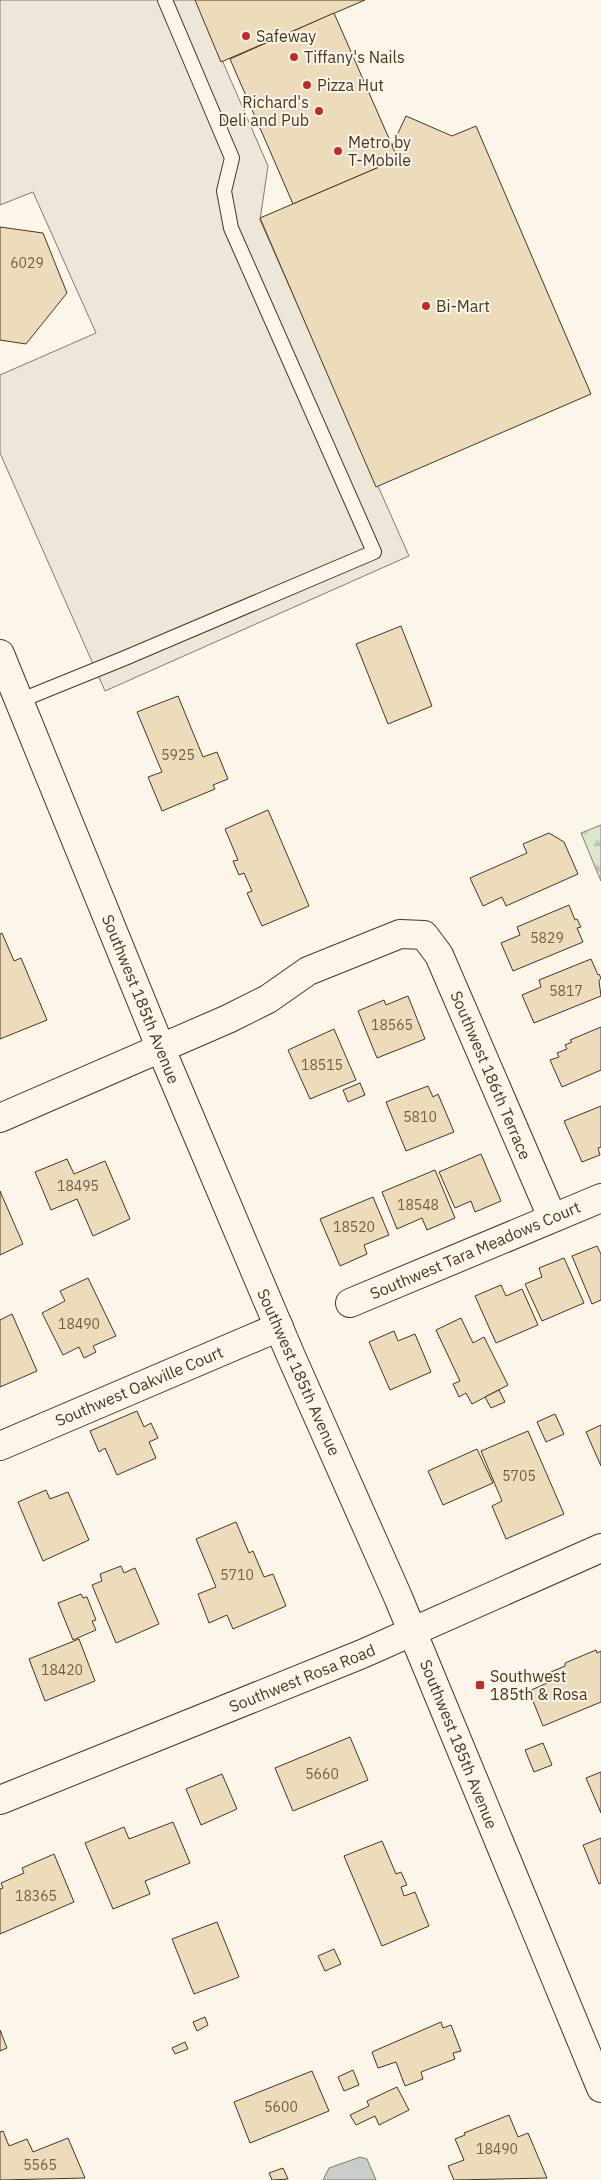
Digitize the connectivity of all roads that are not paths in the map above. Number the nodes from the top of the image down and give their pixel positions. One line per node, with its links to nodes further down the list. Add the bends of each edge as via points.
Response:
1 (165, 0): 3 (lane, via 232,158 224,191 232,228 374,552)
2 (0, 654): 3 (street, Southwest 185th Avenue)
3 (19, 701): 4 (street, Southwest 185th Avenue)
4 (161, 1049): 5 (street); 7 (street, Southwest 186th Terrace, via 268,999 308,971 400,934 424,935 440,955); 9 (street, Southwest 185th Avenue)
5 (0, 1118)
6 (601, 1198): 7 (street, Southwest Tara Meadows Court)
7 (552, 1217): 8 (street, Southwest Tara Meadows Court)
8 (350, 1303)
9 (279, 1327): 10 (street, Southwest Oakville Court); 12 (street, Southwest 185th Avenue)
10 (0, 1446)
11 (601, 1548): 12 (street, Southwest Rosa Road)
12 (413, 1632): 13 (street, Southwest Rosa Road); 14 (street, Southwest 185th Avenue)
13 (0, 1800)
14 (594, 2051): 15 (street, Southwest 185th Avenue)
15 (601, 2088)

